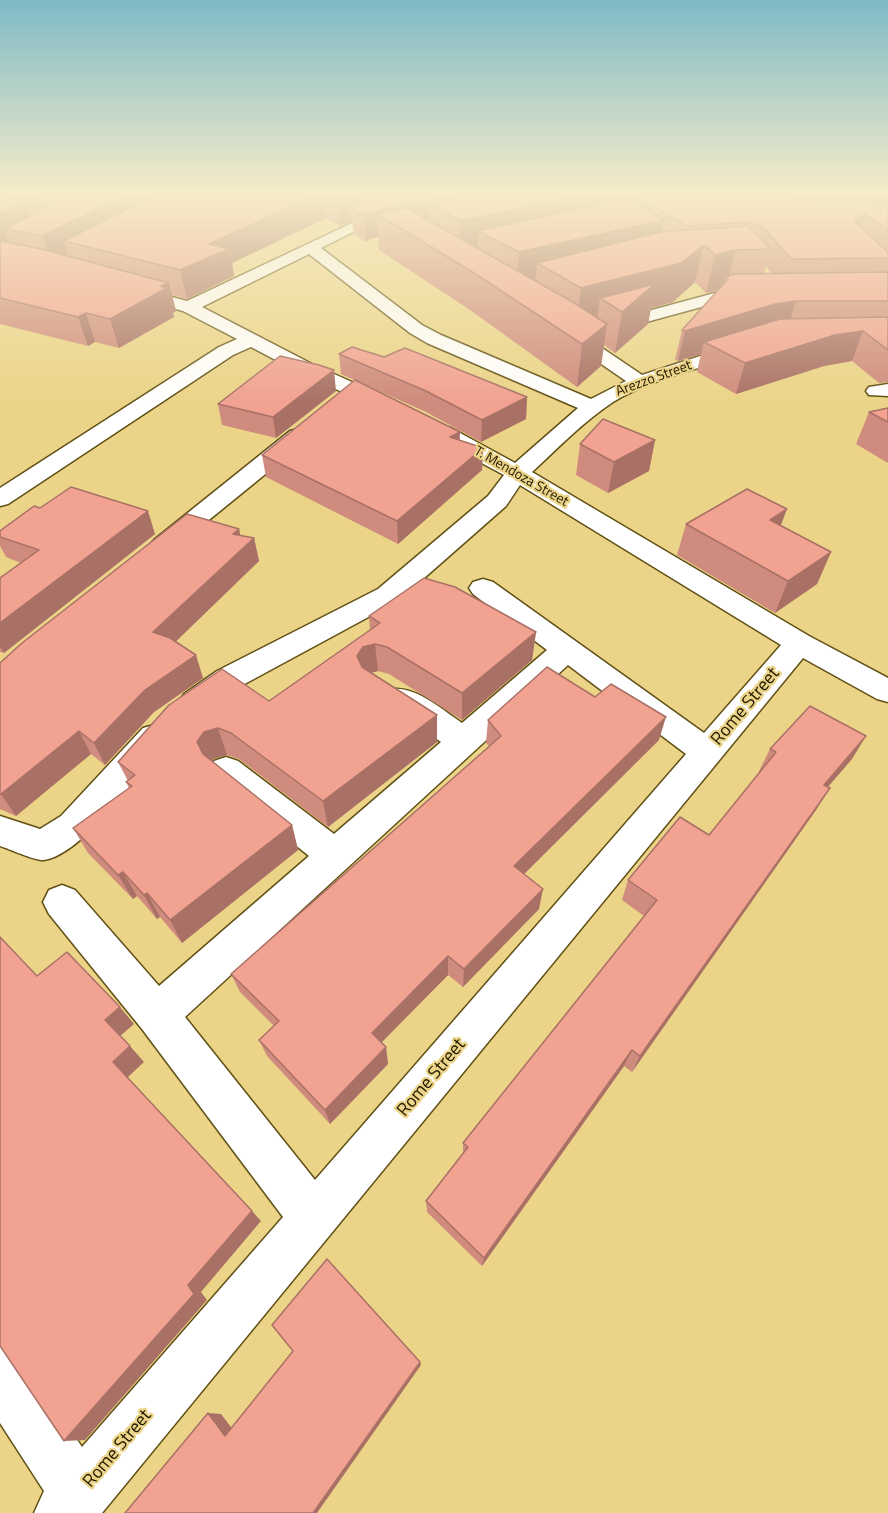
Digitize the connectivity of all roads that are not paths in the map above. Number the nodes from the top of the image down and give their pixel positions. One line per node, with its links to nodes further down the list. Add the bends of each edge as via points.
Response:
1 (281, 262): 5 (street)
2 (329, 262): 12 (street, via 434,339)
3 (110, 285): 5 (street)
4 (766, 293): 7 (street, via 726,295)
5 (189, 307): 8 (street)
6 (554, 324): 7 (street)
7 (574, 336): 10 (street)
8 (253, 339): 11 (street, via 305,368); 16 (street, via 226,351)
9 (756, 344): 10 (street, Arezzo Street)
10 (640, 382): 12 (street, Arezzo Street)
11 (336, 405): 13 (street); 17 (street)
12 (593, 406): 15 (street, Arezzo Street)
13 (406, 414)
14 (427, 424): 15 (street, T. Mendoza Street)
15 (517, 473): 19 (street, T. Mendoza Street); 26 (street, Arezzo Street, via 497,501 388,595 228,679 167,722 74,826 43,845)
16 (0, 499)
17 (146, 558)
18 (483, 588): 20 (street)
19 (799, 643): 22 (street, T. Mendoza Street); 24 (street, Rome Street)
20 (568, 648): 23 (street); 24 (street)
21 (377, 684): 23 (street)
22 (888, 691)
23 (465, 741): 27 (street)
24 (708, 753): 30 (street, Rome Street)
25 (226, 770): 27 (street)
26 (0, 831)
27 (336, 856): 29 (street)
28 (62, 902): 29 (street)
29 (157, 1015): 30 (street)
30 (314, 1218): 32 (street, Rome Street)
31 (0, 1374): 32 (street)
32 (72, 1504)

